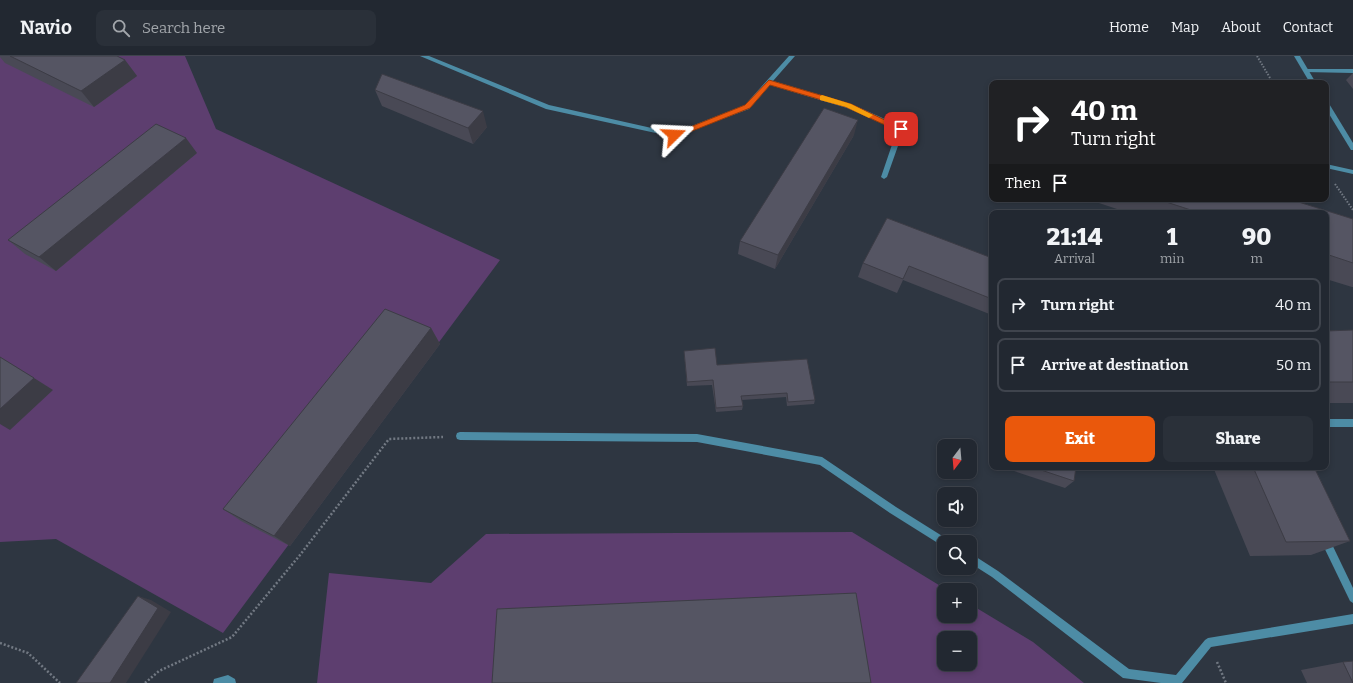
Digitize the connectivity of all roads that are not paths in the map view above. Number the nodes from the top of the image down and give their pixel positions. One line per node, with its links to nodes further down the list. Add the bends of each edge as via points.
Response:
1 (423, 56): 7 (street, via 548,107 674,135 747,107)
2 (792, 56): 7 (street)
3 (1297, 56): 4 (street)
4 (1306, 71): 5 (street); 6 (street)
5 (1353, 71)
6 (1311, 80)
7 (769, 82): 12 (street, via 849,106 901,129)
8 (1329, 109): 9 (street)
9 (1353, 148)
10 (1329, 167): 11 (street)
11 (1353, 172)
12 (884, 177)
13 (1353, 423): 14 (street)
14 (1329, 424)
15 (460, 436): 17 (street, via 697,438 822,461)
16 (1320, 529): 19 (street)
17 (937, 538)
18 (977, 562): 20 (street, via 1128,674 1178,680 1208,643)
19 (1353, 598)
20 (1353, 619)
21 (218, 683): 22 (street, via 228,680)
22 (231, 683)

